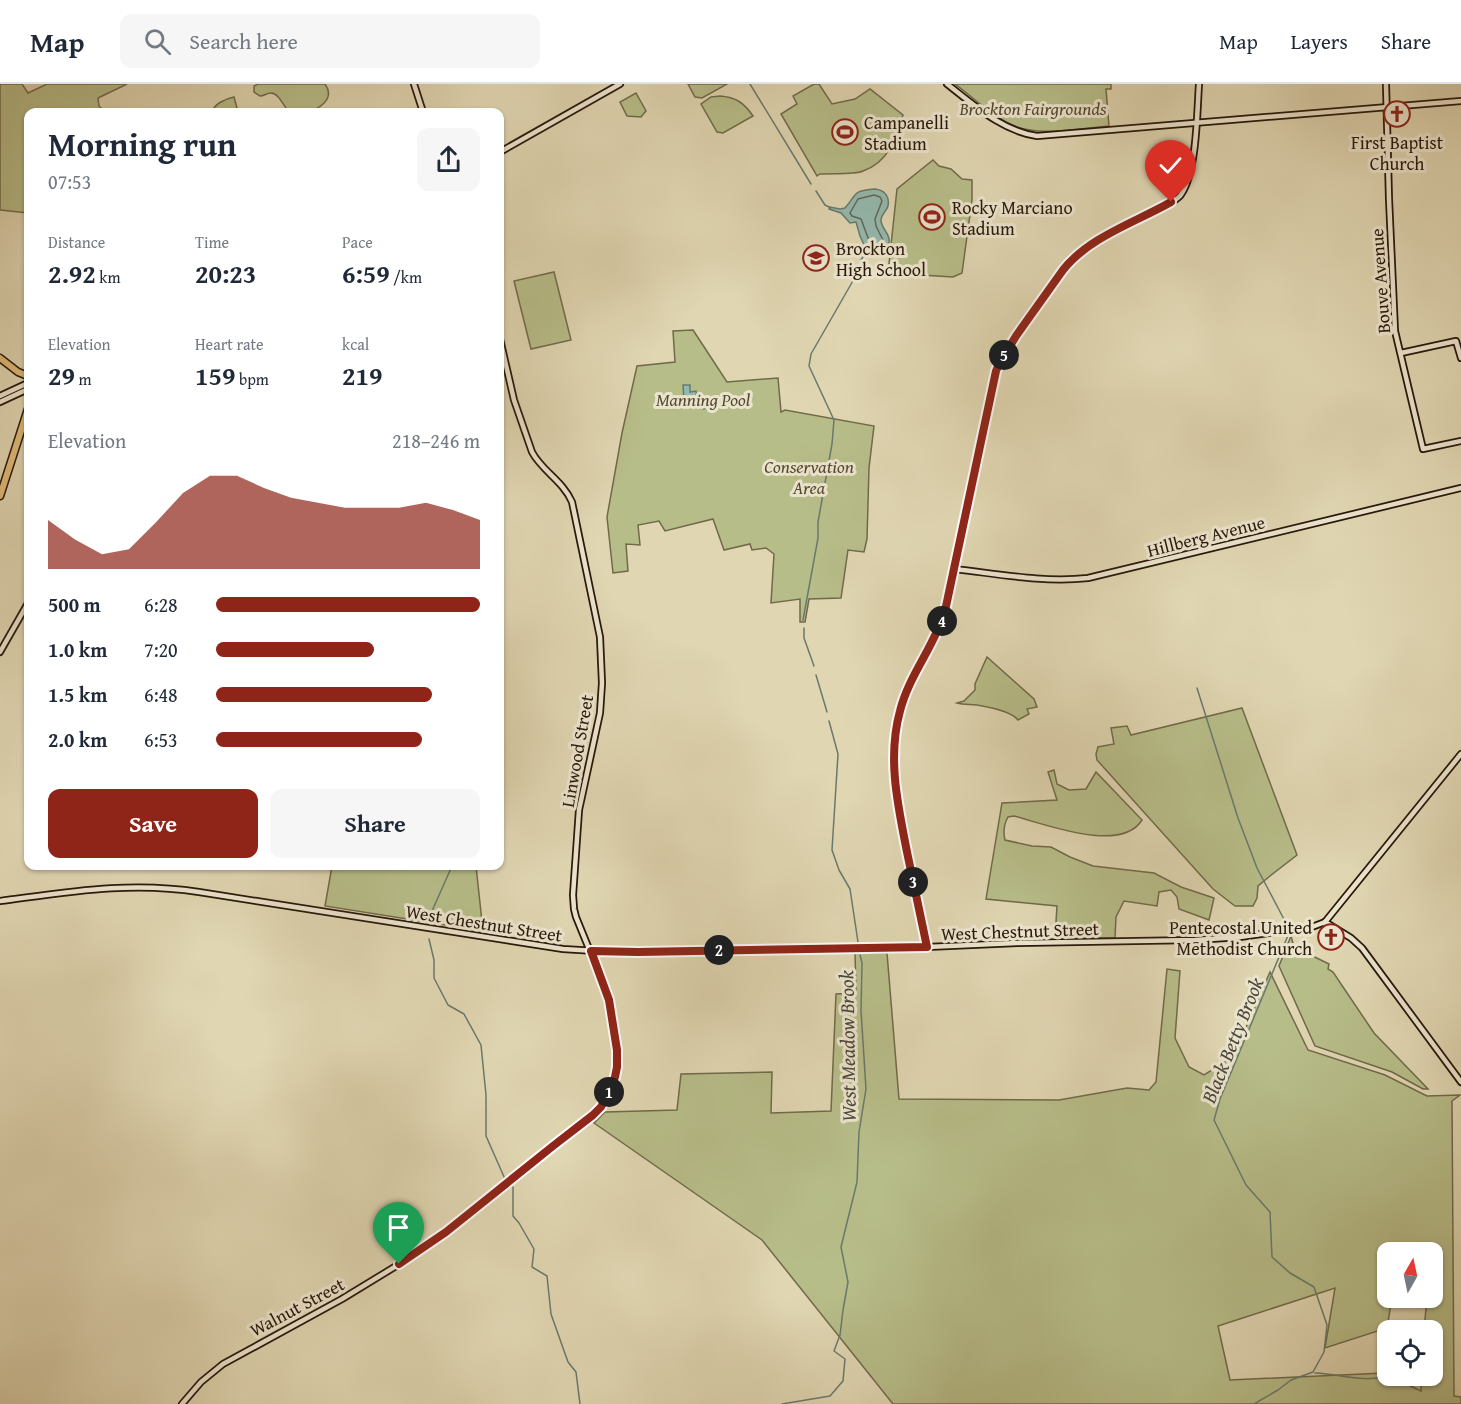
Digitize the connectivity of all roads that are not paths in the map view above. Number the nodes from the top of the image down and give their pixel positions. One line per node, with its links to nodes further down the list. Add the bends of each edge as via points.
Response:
1 (414, 84): 8 (street)
2 (620, 84): 10 (street)
3 (947, 84): 9 (street, via 998,121 1027,135)
4 (1199, 84): 9 (street)
5 (1386, 84): 7 (street, Bouve Avenue)
6 (1461, 101): 7 (street)
7 (1386, 107): 9 (street); 11 (street, Bouve Avenue, via 1395,331)
8 (422, 108)
9 (1197, 123): 24 (street, via 1186,186 1180,196 1097,241 1073,259 1000,362)
10 (504, 150)
11 (1401, 353): 14 (street, via 1456,341); 21 (street, Bouve Avenue, via 1423,449)
12 (504, 356): 31 (street, Linwood Street, via 532,452 572,502 600,637 600,709 579,810 573,896 575,913)
13 (0, 358): 15 (highway)
14 (1461, 358)
15 (24, 374)
16 (24, 385): 18 (street)
17 (24, 391): 19 (street)
18 (0, 396)
19 (0, 402)
20 (24, 421): 23 (highway)
21 (1461, 441)
22 (1461, 488): 24 (street, Hillberg Avenue, via 1088,578 1040,579)
23 (0, 496)
24 (955, 569): 30 (street, via 941,623 902,704 894,742 898,808)
25 (24, 610): 26 (street)
26 (0, 652)
27 (1461, 754): 29 (street)
28 (0, 901): 31 (street, West Chestnut Street, via 113,887 167,888)
29 (1325, 922): 30 (street, West Chestnut Street, via 1312,927 1207,939); 32 (street, via 1362,948)
30 (927, 947): 31 (street, West Chestnut Street)
31 (591, 951): 33 (street, Linwood Street, via 609,1000 617,1050 615,1077)
32 (1461, 1082)
33 (601, 1107): 34 (street, Walnut Street, via 439,1237 342,1299 223,1364)
34 (182, 1404)

